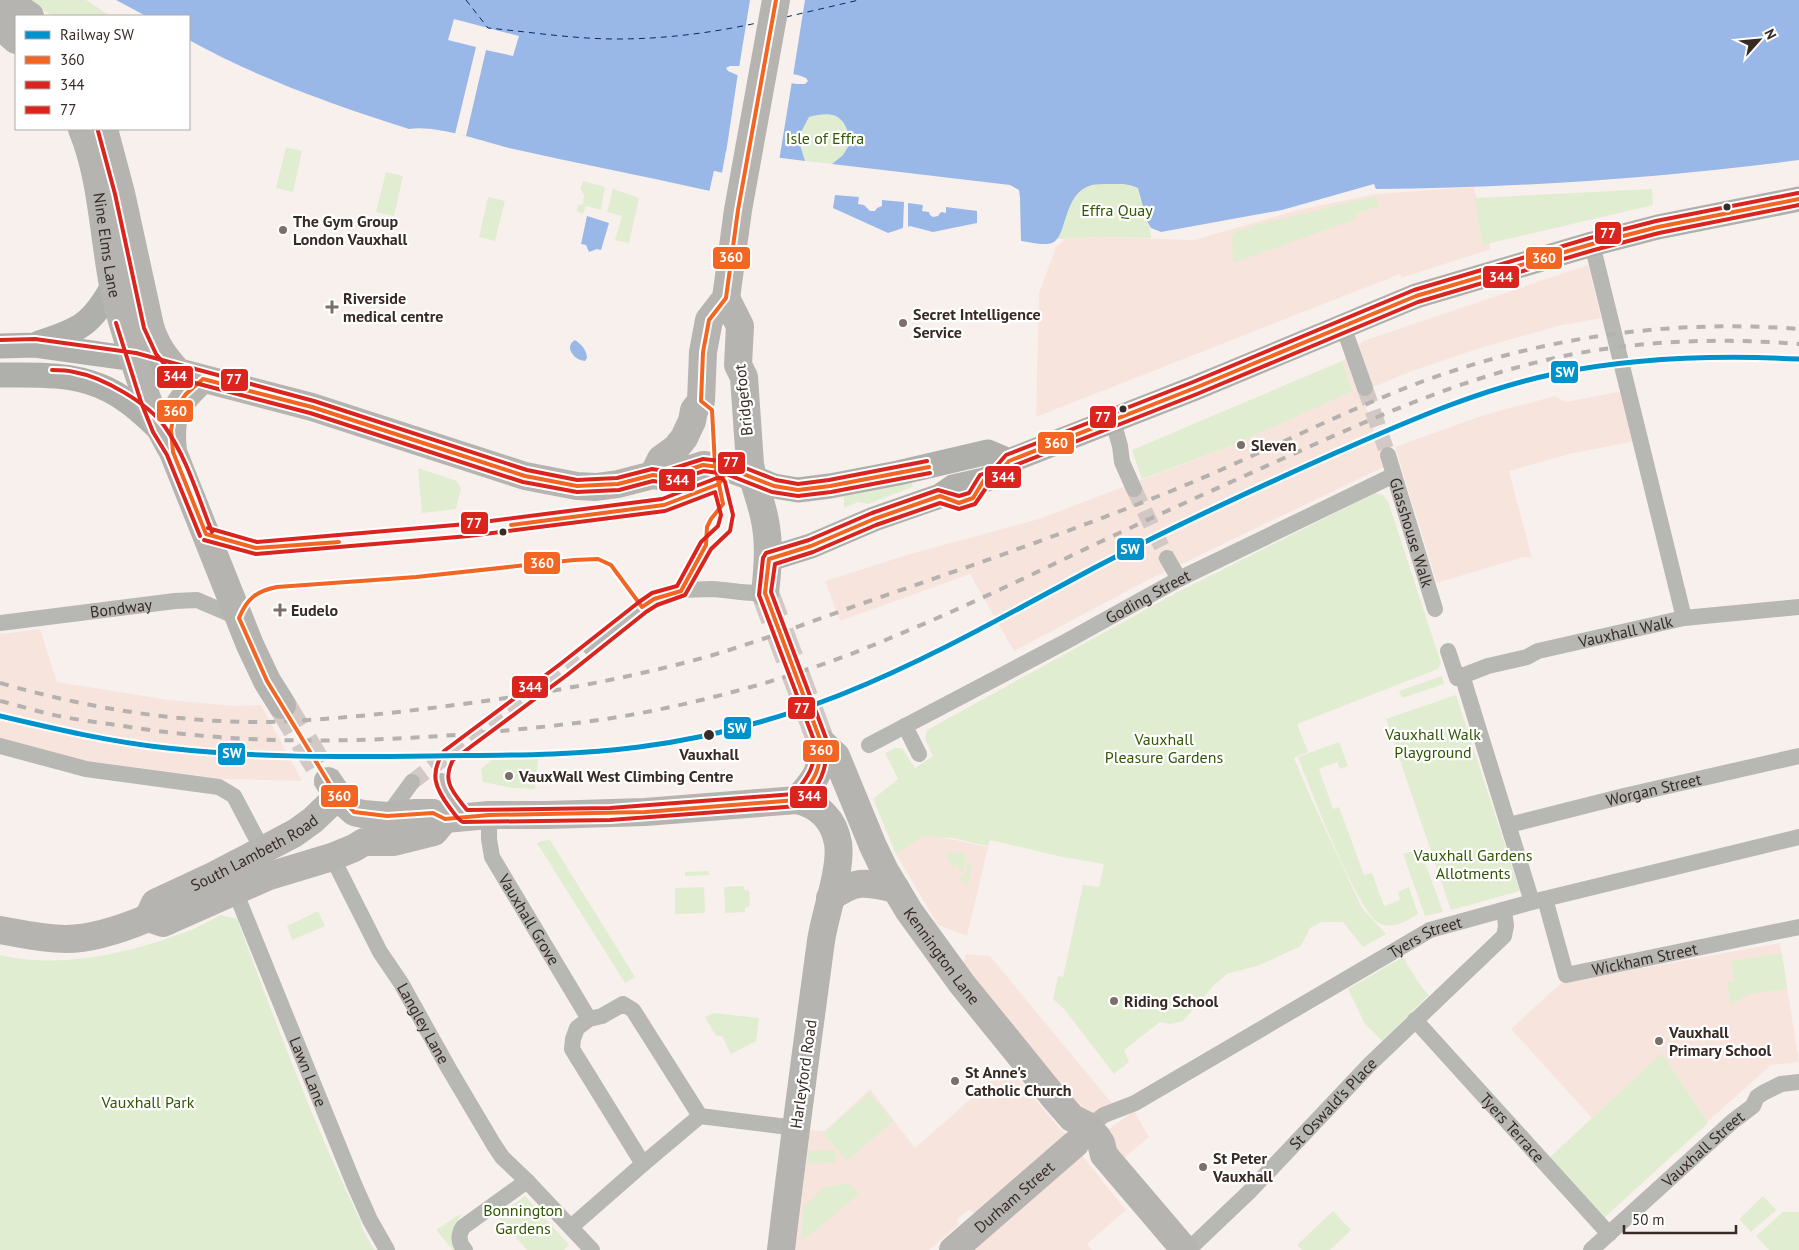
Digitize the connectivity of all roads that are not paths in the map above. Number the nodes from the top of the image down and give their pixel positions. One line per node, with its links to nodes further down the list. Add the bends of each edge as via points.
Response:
1 (776, 0): 9 (highway, via 738,210)
2 (10, 12): 3 (highway)
3 (15, 35)
4 (82, 130): 8 (highway, Nine Elms Lane, via 99,194)
5 (104, 130): 15 (highway, Nine Elms Lane, via 155,342 163,355)
6 (1799, 199): 7 (main road, via 1658,227)
7 (1592, 244): 10 (main road, via 1416,296); 33 (street)
8 (113, 286): 11 (main road, via 95,314 81,326 70,334); 13 (highway, Nine Elms Lane)
9 (726, 298): 22 (highway, via 709,320 703,352 701,402 694,410 684,438 661,459); 24 (highway, Bridgefoot, via 740,326 738,365 744,377)
10 (1343, 326): 16 (street); 17 (main road)
11 (34, 345): 12 (main road); 13 (main road)
12 (0, 346)
13 (134, 360): 15 (main road); 18 (highway, Nine Elms Lane)
14 (0, 375): 18 (main road, via 54,376 86,381 128,402)
15 (191, 375): 19 (highway, via 186,394 175,409 171,430); 22 (highway, via 312,407 555,483 596,487)
16 (1365, 388)
17 (1113, 421): 21 (main road); 25 (street, via 1122,462)
18 (160, 429): 19 (highway, Nine Elms Lane)
19 (173, 452): 32 (highway)
20 (1388, 455): 23 (street, Glasshouse Walk)
21 (1009, 461): 24 (main road, via 988,452 898,473 798,490 774,486); 27 (main road, via 997,475 984,480 973,498 959,504 940,496)
22 (653, 475): 24 (highway, via 666,477 694,467 715,465)
23 (1394, 475): 28 (street, Goding Street); 31 (street, Glasshouse Walk)
24 (752, 477): 27 (highway, Bridgefoot, via 764,515)
25 (1134, 489)
26 (1167, 558): 28 (street)
27 (769, 560): 29 (highway, Bridgefoot)
28 (1179, 579): 39 (street, Goding Street)
29 (765, 593): 35 (street, via 681,591 654,599)
30 (1799, 607): 33 (street, Vauxhall Walk)
31 (1435, 609)
32 (239, 618): 34 (street, Bondway, via 197,600); 38 (highway)
33 (1684, 618): 37 (street, Vauxhall Walk, via 1538,651)
34 (0, 623)
35 (591, 648)
36 (1448, 651): 37 (street)
37 (1460, 676): 49 (street)
38 (282, 705)
39 (905, 726): 40 (street, Goding Street); 42 (street)
40 (869, 745)
41 (0, 746): 52 (street, via 86,769 219,787 234,796)
42 (919, 754)
43 (1799, 756): 49 (street, Worgan Street)
44 (442, 781): 48 (street)
45 (412, 782): 47 (street)
46 (797, 800): 48 (highway, South Lambeth Road, via 610,814); 54 (highway, Kennington Lane, via 820,768 821,742 836,756 873,846); 56 (highway, Harleyford Road, via 819,810 830,820 836,832 838,855)
47 (387, 816): 48 (highway, South Lambeth Road, via 433,813); 51 (street); 52 (highway, South Lambeth Road, via 354,812 333,789 313,820)
48 (466, 817): 51 (highway, South Lambeth Road, via 412,838); 62 (street, Vauxhall Grove, via 489,839 492,857)
49 (1508, 825): 57 (street)
50 (1799, 837): 57 (street, Tyers Street)
51 (364, 842): 53 (highway, South Lambeth Road)
52 (263, 850): 59 (highway, South Lambeth Road, via 155,903)
53 (332, 857): 55 (highway, South Lambeth Road, via 270,876); 69 (street, Langley Lane, via 380,952 494,1145)
54 (896, 889): 56 (highway, via 871,883 853,884); 66 (highway, Kennington Lane, via 962,984)
55 (235, 891): 59 (highway, South Lambeth Road, via 164,923); 72 (street, Lawn Lane, via 358,1192)
56 (830, 898): 67 (highway, Harleyford Road)
57 (1539, 901): 58 (street, Tyers Street); 60 (street, Wickham Street, via 1566,976)
58 (1504, 910): 63 (street, St Oswald's Place, via 1504,936); 66 (street, Tyers Street, via 1427,932 1135,1103)
59 (148, 918): 61 (highway, South Lambeth Road, via 119,930 68,939)
60 (1799, 927)
61 (0, 930)
62 (589, 1019): 65 (street, via 602,1016 623,1004 633,1010); 68 (street, via 577,1028 572,1049)
63 (1415, 1020): 71 (street, Tyers Terrace); 77 (street, St Oswald's Place, via 1249,1192)
64 (1799, 1082): 71 (street, Vauxhall Street, via 1781,1084 1757,1098 1753,1106)
65 (700, 1116): 67 (street); 68 (street)
66 (1085, 1126): 76 (highway, Durham Street); 77 (highway, via 1089,1147 1104,1155)
67 (796, 1128): 75 (highway, Harleyford Road)
68 (643, 1164): 70 (street)
69 (527, 1181): 70 (street, Langley Lane); 73 (street, via 463,1227 459,1240)
70 (572, 1227): 74 (street, Langley Lane)
71 (1609, 1234): 78 (street, Vauxhall Street)
72 (387, 1250)
73 (464, 1250)
74 (592, 1250)
75 (781, 1250)
76 (953, 1250)
77 (1186, 1250)
78 (1592, 1250)

